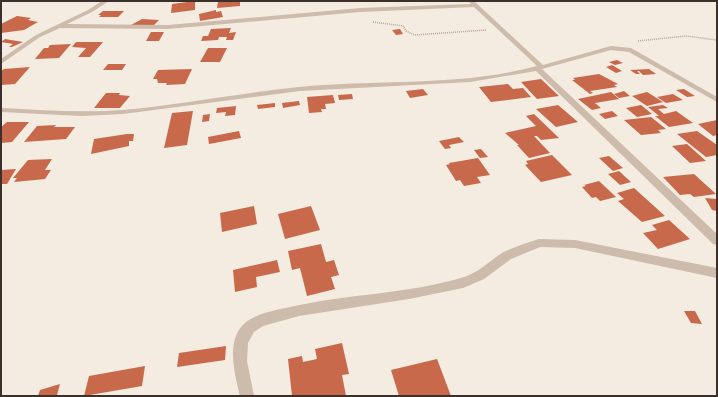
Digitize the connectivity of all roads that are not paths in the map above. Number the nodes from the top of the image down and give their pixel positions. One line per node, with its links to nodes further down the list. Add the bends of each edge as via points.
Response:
1 (106, 1): 3 (street)
2 (473, 3): 3 (street, via 360,10 176,27); 5 (street)
3 (57, 26): 4 (street)
4 (1, 62)
5 (540, 68): 6 (street, via 611,48 631,50); 7 (street, via 506,76 470,80 300,89 123,112 82,114); 8 (street)
6 (717, 100)
7 (1, 110)
8 (717, 241)
9 (717, 273): 10 (street, via 575,244 538,243 507,256 480,276 463,283 311,309 261,321 249,328 243,338 240,361)
10 (247, 396)

